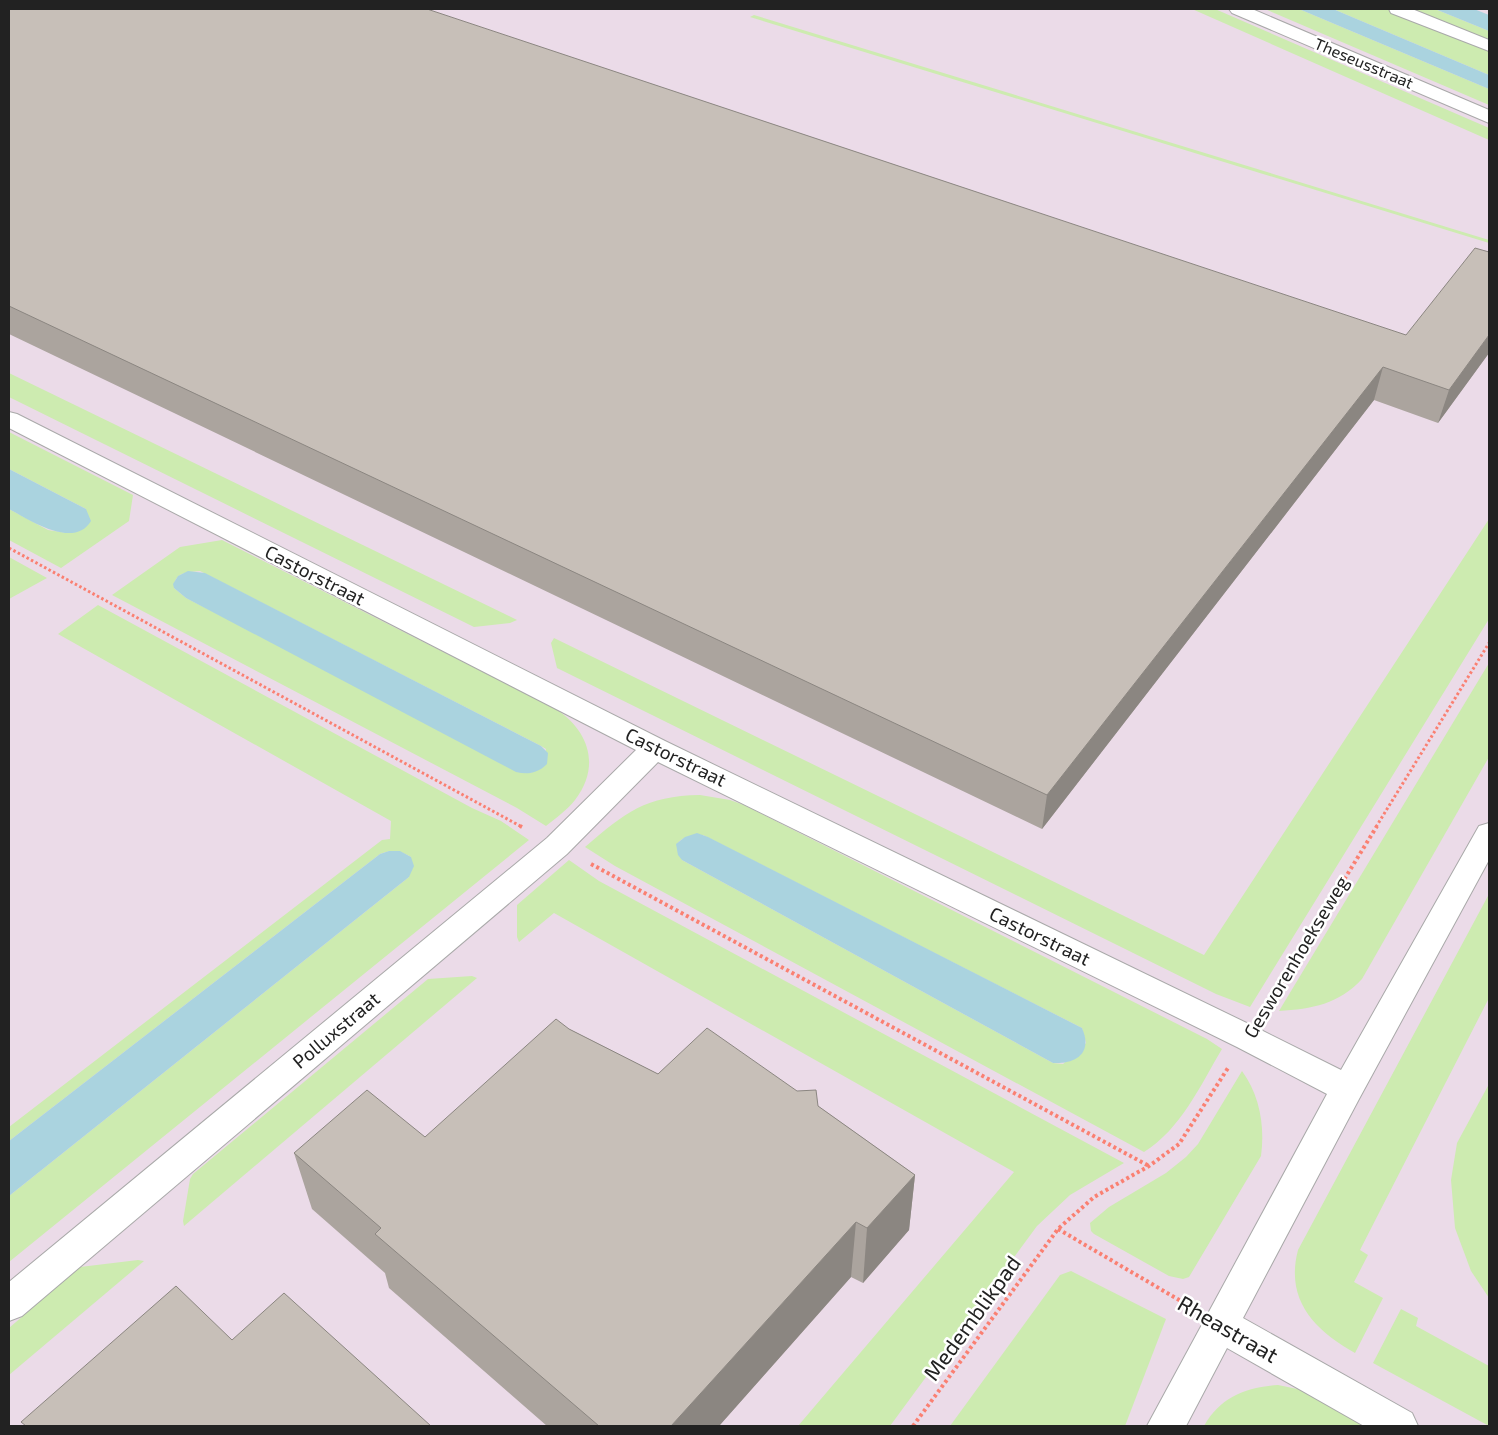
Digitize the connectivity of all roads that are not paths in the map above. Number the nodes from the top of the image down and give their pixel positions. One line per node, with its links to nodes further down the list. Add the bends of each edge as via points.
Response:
1 (1238, 9): 4 (street, Theseusstraat)
2 (1397, 9): 3 (street)
3 (1489, 46)
4 (1489, 117)
5 (9, 419): 6 (street, Castorstraat)
6 (656, 748): 8 (street, Castorstraat); 9 (street, Polluxstraat, via 557,846)
7 (1489, 834): 8 (street)
8 (1347, 1089): 10 (street)
9 (9, 1304)
10 (1221, 1325): 11 (street); 12 (street, Rheastraat)
11 (1166, 1426)
12 (1399, 1426)

